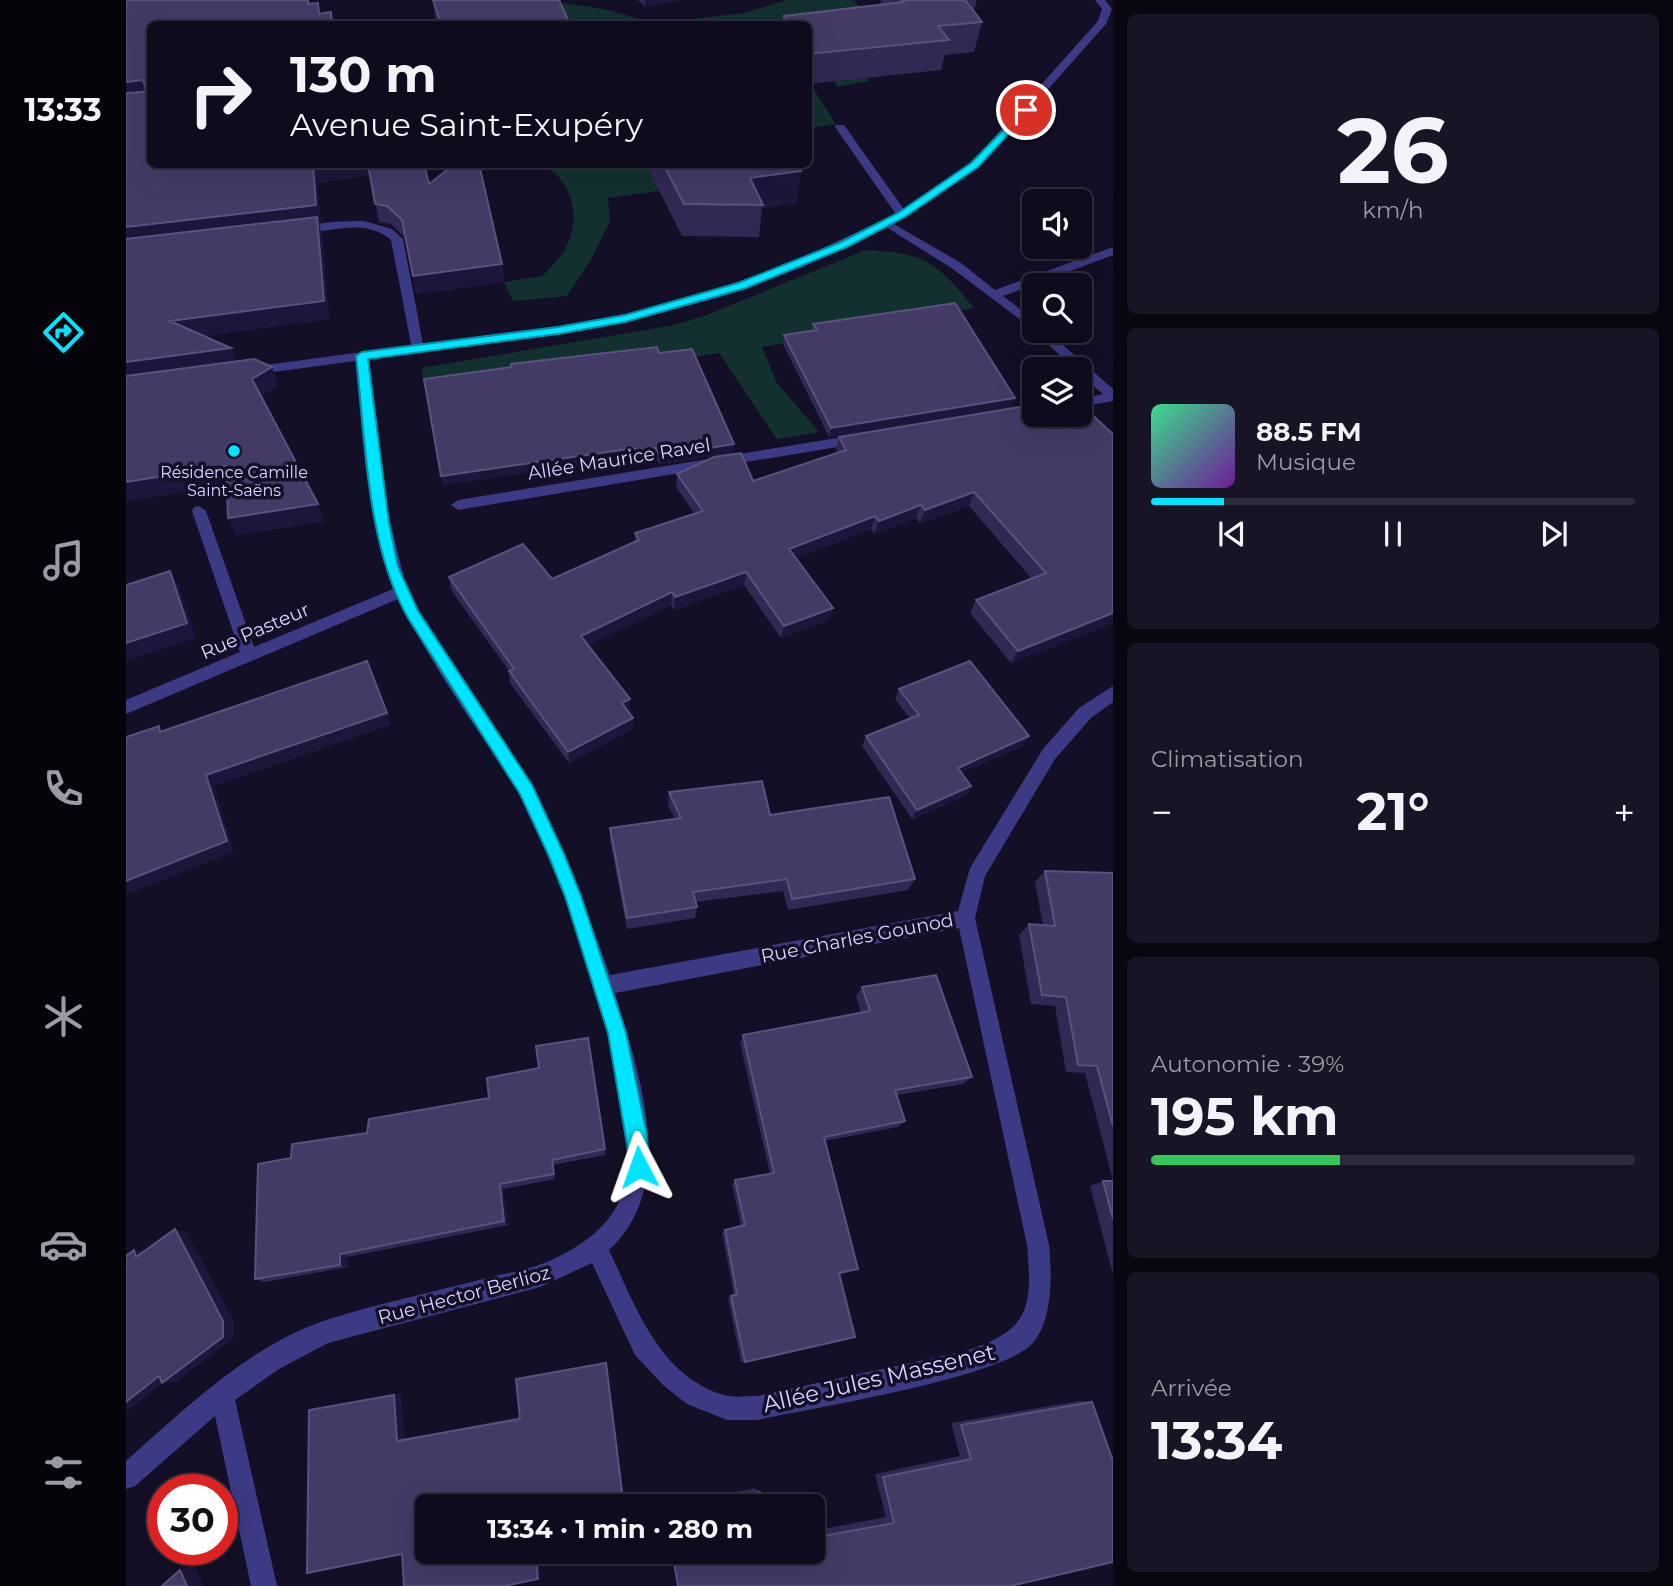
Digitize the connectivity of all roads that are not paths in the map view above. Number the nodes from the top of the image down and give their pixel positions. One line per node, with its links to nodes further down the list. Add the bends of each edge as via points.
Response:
1 (1100, 0): 3 (street, via 1107,9 1103,22 988,152 945,188)
2 (839, 127): 3 (street)
3 (902, 215): 4 (street)
4 (887, 223): 7 (street); 10 (street, via 797,265 686,303 589,325)
5 (291, 233): 10 (street, via 374,225 392,232)
6 (1113, 251): 7 (street)
7 (996, 295): 8 (street)
8 (1022, 316)
9 (1053, 343): 13 (street)
10 (418, 349): 11 (street)
11 (362, 356): 12 (street); 18 (street, Rue Hector Berlioz, via 386,551)
12 (234, 373)
13 (1113, 397): 14 (street)
14 (1092, 401)
15 (883, 435): 16 (street, Allée Maurice Ravel)
16 (458, 505)
17 (199, 511): 19 (street)
18 (400, 592): 19 (street, Rue Pasteur); 23 (street, Rue Hector Berlioz, via 526,790 573,896)
19 (249, 656): 21 (street, Rue Pasteur)
20 (1113, 693): 22 (street, Rue Charles Gounod, via 1085,713 1049,754 976,874)
21 (126, 707)
22 (966, 918): 23 (street, Rue Charles Gounod); 24 (street, Allée Jules Massenet, via 1038,1245 1037,1307 1025,1334 1001,1351 965,1363 757,1408 727,1408 695,1396 643,1347)
23 (603, 986): 24 (street, Rue Hector Berlioz, via 629,1087 639,1167 633,1195 619,1222)
24 (597, 1248): 25 (street, Rue Hector Berlioz, via 540,1276 326,1332 265,1363)
25 (222, 1393): 26 (street, Rue Hector Berlioz); 27 (street)
26 (126, 1477)
27 (264, 1586)

